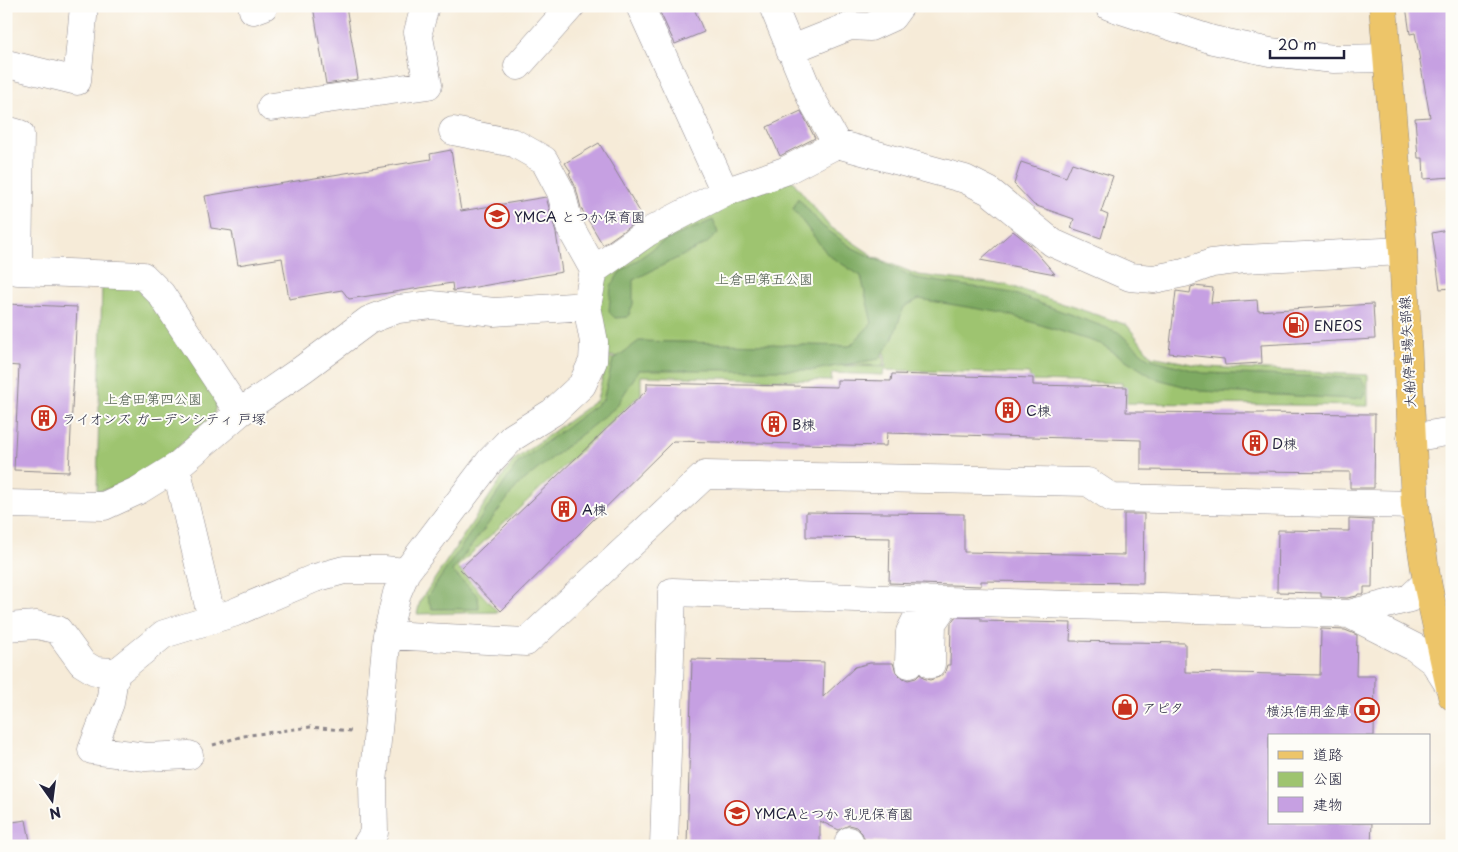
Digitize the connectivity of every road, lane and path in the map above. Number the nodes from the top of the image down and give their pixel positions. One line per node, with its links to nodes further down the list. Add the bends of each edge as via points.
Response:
1 (84, 6): 11 (street, via 77,81)
2 (425, 6): 13 (street, via 418,32 428,85)
3 (571, 6): 12 (street)
4 (640, 6): 17 (street)
5 (773, 6): 9 (street)
6 (900, 6): 9 (street, via 892,17 870,27 850,26)
7 (1109, 6): 10 (street, via 1213,40 1270,52 1334,60)
8 (1383, 6): 10 (main road, 大船停車場矢部線)
9 (790, 50): 16 (street)
10 (1387, 58): 18 (main road, 大船停車場矢部線)
11 (6, 65)
12 (518, 66)
13 (271, 107)
14 (6, 130): 21 (street, via 20,134 18,271 143,276 161,294)
15 (452, 130): 19 (street, via 514,143 544,160 561,192 570,227)
16 (836, 144): 17 (street, via 785,171); 18 (street, via 965,179 989,191 1053,243 1130,277 1154,279 1212,263 1244,259)
17 (725, 192): 19 (street, via 648,232)
18 (1403, 252): 23 (main road, 大船停車場矢部線)
19 (594, 270): 20 (street)
20 (587, 306): 21 (street, via 494,312 432,305 398,309 369,320); 27 (street, via 594,342 593,361 582,385 553,412 513,437 490,460)
21 (239, 413): 24 (street)
22 (1452, 431): 23 (street)
23 (1411, 438): 26 (main road, 大船停車場矢部線)
24 (176, 467): 25 (street, via 139,490 104,506); 32 (street)
25 (6, 504)
26 (1415, 505): 28 (main road, 大船停車場矢部線); 35 (street, via 1112,498 1088,482 705,475 526,642)
27 (406, 572): 32 (street, via 344,570 315,578); 35 (street, via 397,593)
28 (1427, 582): 31 (street, via 1410,598); 36 (main road, 大船停車場矢部線)
29 (875, 598): 30 (street); 34 (street); 42 (street, via 672,592)
30 (936, 600): 31 (street); 34 (street); 34 (street, via 920,664)
31 (1349, 614): 38 (street, via 1414,646 1434,662)
32 (212, 619): 37 (street, via 164,634)
33 (6, 627): 37 (street, via 37,626 58,630 82,663 95,671)
34 (910, 632)
35 (387, 635): 39 (street)
36 (1447, 655): 38 (main road, 大船停車場矢部線)
37 (117, 672): 40 (street, via 110,703 92,750 146,757)
38 (1451, 691)
39 (378, 733): 40 (path, via 310,727 243,736); 41 (street, via 373,783 374,833)
40 (189, 755)
41 (366, 846)
42 (664, 846)

